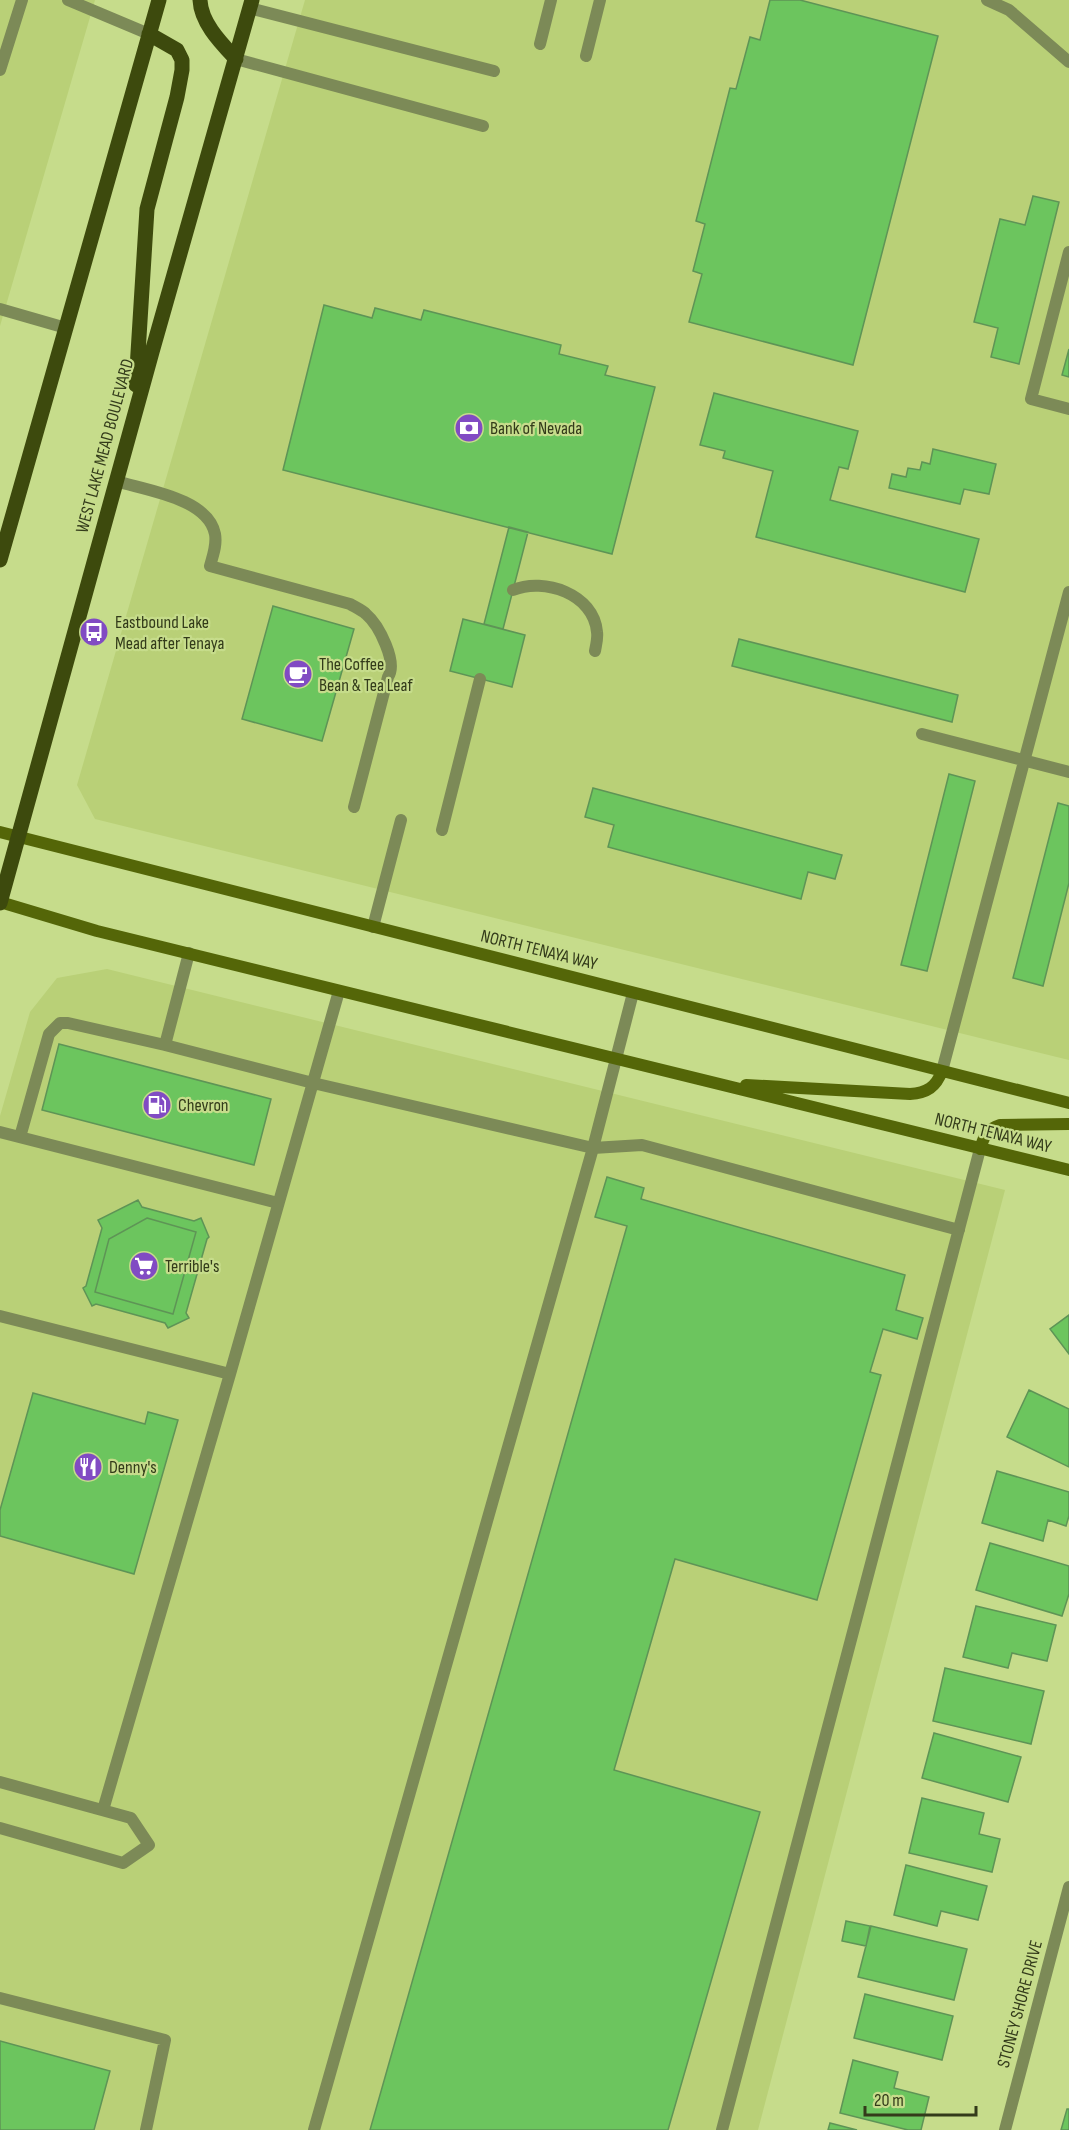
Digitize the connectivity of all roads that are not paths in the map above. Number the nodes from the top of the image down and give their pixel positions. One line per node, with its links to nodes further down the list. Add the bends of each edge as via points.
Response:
1 (22, 0): 14 (street)
2 (68, 0): 9 (street)
3 (159, 0): 9 (main road)
4 (200, 0): 12 (main road, via 204,17)
5 (551, 0): 10 (street)
6 (600, 0): 11 (street)
7 (987, 0): 13 (street, via 1009,10)
8 (250, 4): 12 (main road, WEST LAKE MEAD BOULEVARD); 15 (street)
9 (149, 34): 19 (main road); 21 (main road, via 177,50 182,70 147,209)
10 (540, 44)
11 (586, 56)
12 (236, 59): 16 (street); 21 (main road, WEST LAKE MEAD BOULEVARD)
13 (1069, 62)
14 (0, 70)
15 (494, 71)
16 (483, 126)
17 (1069, 252): 20 (street, via 1031,399)
18 (0, 309): 19 (street)
19 (66, 328): 23 (main road)
20 (1069, 409)
21 (134, 415): 22 (main road, WEST LAKE MEAD BOULEVARD)
22 (116, 481): 31 (street, via 176,498 203,513 215,534 210,566 350,604 374,624 391,660 392,672); 35 (main road, WEST LAKE MEAD BOULEVARD)
23 (0, 560)
24 (513, 590): 26 (street, via 534,585 574,596 584,603 598,633)
25 (1069, 592): 29 (street)
26 (595, 651)
27 (480, 679): 33 (street)
28 (922, 734): 29 (street)
29 (1024, 760): 30 (street); 43 (street)
30 (1069, 772)
31 (354, 807)
32 (400, 820): 37 (street)
33 (442, 830)
34 (0, 832): 35 (main road, NORTH TENAYA WAY)
35 (18, 837): 36 (main road, WEST LAKE MEAD BOULEVARD); 37 (main road, NORTH TENAYA WAY)
36 (0, 903): 38 (main road, NORTH TENAYA WAY)
37 (373, 927): 40 (main road, NORTH TENAYA WAY)
38 (189, 953): 39 (main road, NORTH TENAYA WAY); 41 (street)
39 (339, 991): 42 (main road, NORTH TENAYA WAY); 44 (street)
40 (633, 993): 42 (street); 43 (main road, NORTH TENAYA WAY)
41 (165, 1045): 44 (street); 49 (street, via 60,1023 49,1034)
42 (616, 1059): 45 (main road, NORTH TENAYA WAY); 50 (street)
43 (942, 1071): 45 (main road, via 927,1091 910,1094); 46 (main road, NORTH TENAYA WAY)
44 (313, 1083): 50 (street); 53 (street)
45 (715, 1083): 51 (main road, NORTH TENAYA WAY)
46 (1069, 1103)
47 (1069, 1124): 51 (main road, via 991,1127)
48 (0, 1132): 49 (street)
49 (20, 1137): 53 (street)
50 (592, 1148): 54 (street, via 642,1145); 63 (street)
51 (980, 1149): 52 (main road, NORTH TENAYA WAY); 54 (street)
52 (1069, 1170)
53 (278, 1203): 56 (street)
54 (959, 1230): 64 (street)
55 (0, 1316): 56 (street)
56 (230, 1374): 58 (street)
57 (0, 1782): 58 (street)
58 (103, 1810): 59 (street, via 131,1818 148,1845 123,1863)
59 (0, 1828)
60 (1069, 1887): 65 (street, STONEY SHORE DRIVE)
61 (0, 1998): 62 (street, via 165,2040)
62 (146, 2130)
63 (314, 2130)
64 (722, 2130)
65 (1005, 2130)

